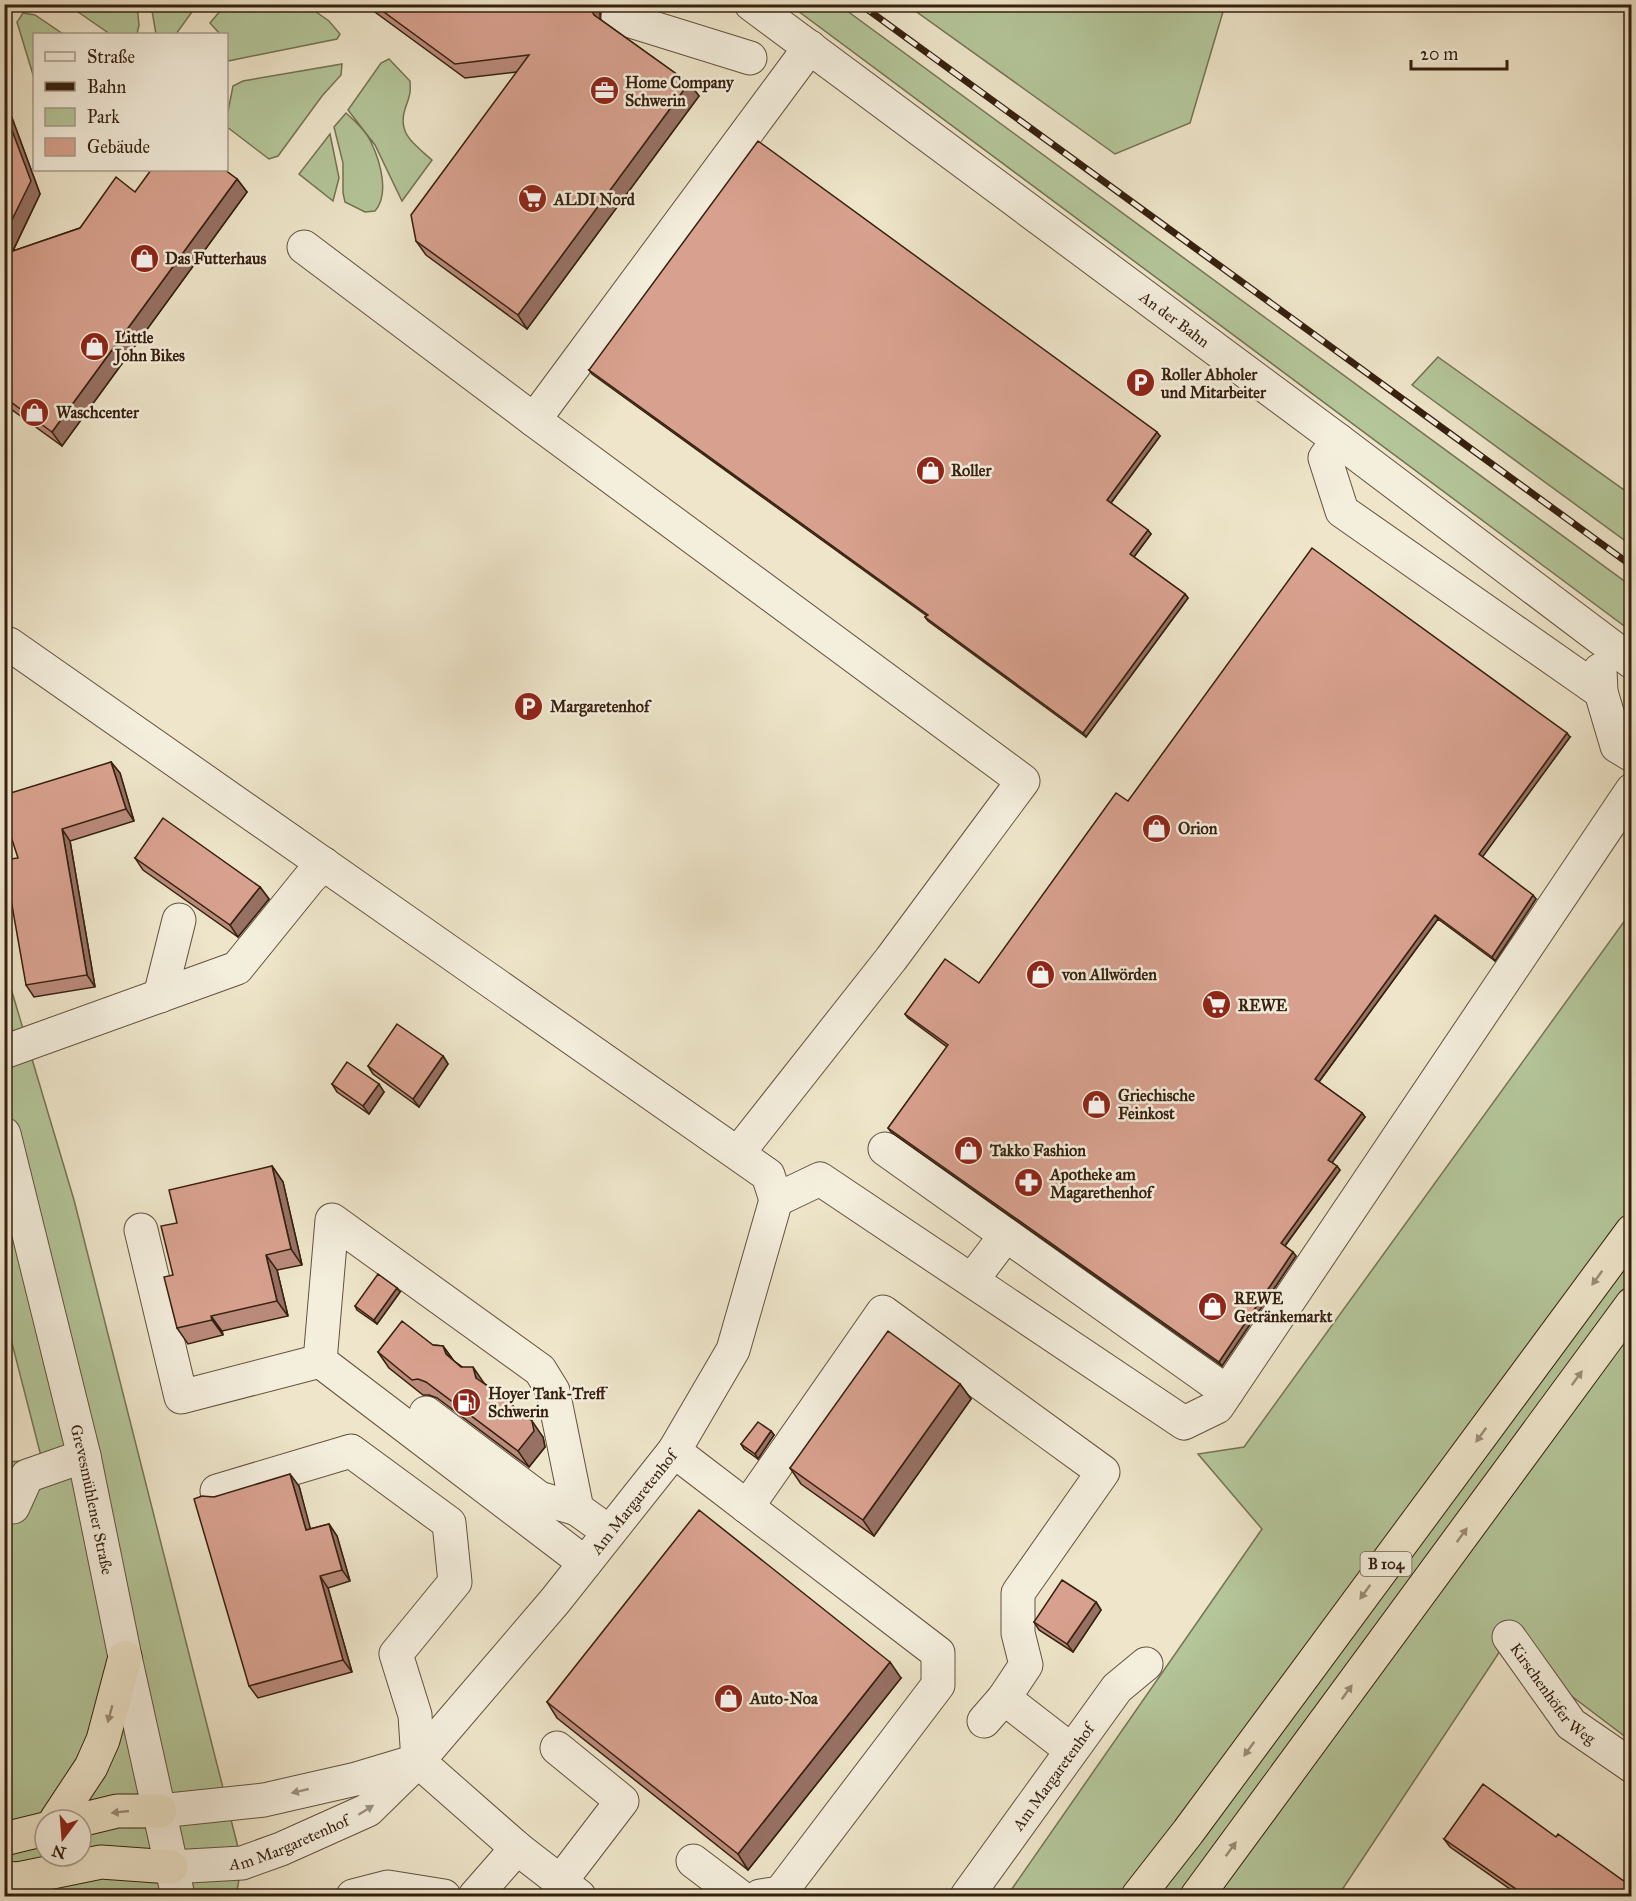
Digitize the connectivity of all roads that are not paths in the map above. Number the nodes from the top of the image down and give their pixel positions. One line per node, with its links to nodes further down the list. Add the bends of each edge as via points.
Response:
1 (751, 4): 3 (street, An der Bahn)
2 (618, 17): 4 (street)
3 (810, 47): 6 (street); 7 (street, An der Bahn)
4 (750, 58)
5 (304, 247): 6 (street)
6 (534, 420): 20 (street, via 1023,781 891,959)
7 (1338, 440): 8 (street, An der Bahn); 11 (street, via 1325,458 1342,511)
8 (1598, 636): 10 (street, An der Bahn); 11 (street)
9 (9, 644): 14 (street)
10 (1632, 662)
11 (1601, 692): 12 (street, via 1617,746)
12 (1632, 755)
13 (1632, 790): 28 (street)
14 (324, 864): 16 (street, via 237,968); 20 (street)
15 (179, 920): 16 (street)
16 (160, 996): 17 (street)
17 (4, 1052)
18 (4, 1134): 31 (street, Grevesmühlener Straße)
19 (885, 1149): 24 (street)
20 (738, 1153): 21 (street, via 768,1175)
21 (776, 1200): 25 (street, via 820,1179); 30 (street, Am Margaretenhof, via 733,1350)
22 (141, 1230): 27 (street, via 181,1397)
23 (1632, 1231): 61 (highway, B 104, one-way to 61)
24 (1006, 1235): 25 (street); 28 (street)
25 (972, 1280): 28 (street, via 1184,1423 1217,1407)
26 (1632, 1304): 62 (highway, B 104, one-way to 26)
27 (320, 1360): 35 (street, via 332,1220 540,1370 553,1391); 37 (street)
28 (1227, 1392)
29 (406, 1398): 35 (street, via 539,1498)
30 (674, 1451): 34 (street); 36 (street, Am Margaretenhof)
31 (84, 1456): 33 (street, via 27,1476); 39 (street, Grevesmühlener Straße)
32 (217, 1491): 43 (street, via 351,1451 449,1522 455,1582 396,1654 416,1715)
33 (13, 1507)
34 (747, 1507): 42 (street, via 883,1312 1103,1472 1018,1593 1018,1633 1026,1665 994,1709); 59 (street, via 938,1653 938,1685 780,1893)
35 (578, 1509): 36 (street)
36 (609, 1532): 37 (street, Am Margaretenhof)
37 (585, 1563): 43 (street, Am Margaretenhof)
38 (1509, 1636): 44 (street, Kirschenhöfer Weg, via 1571,1724)
39 (125, 1657): 45 (highway, one-way to 45, via 103,1740); 46 (street, Grevesmühlener Straße)
40 (1146, 1664): 42 (street, Am Margaretenhof, via 1117,1688)
41 (556, 1748): 54 (street, via 622,1802)
42 (1071, 1750): 60 (street, Am Margaretenhof)
43 (418, 1761): 46 (street, one-way to 46, via 264,1800); 50 (street); 53 (street, Am Margaretenhof, one-way to 43, via 281,1849 368,1810)
44 (1632, 1766)
45 (65, 1808)
46 (160, 1811): 47 (highway, one-way to 47, via 117,1811); 53 (street, Grevesmühlener Straße)
47 (93, 1817)
48 (33, 1832): 49 (highway)
49 (4, 1839)
50 (517, 1848): 54 (street); 57 (street)
51 (693, 1860): 58 (street)
52 (4, 1878): 53 (highway, via 18,1879 101,1862)
53 (175, 1882)
54 (570, 1889)
55 (353, 1896): 56 (street, via 388,1887)
56 (444, 1896)
57 (475, 1896)
58 (739, 1896)
59 (759, 1896)
60 (967, 1896)
61 (1138, 1896)
62 (1197, 1896)

